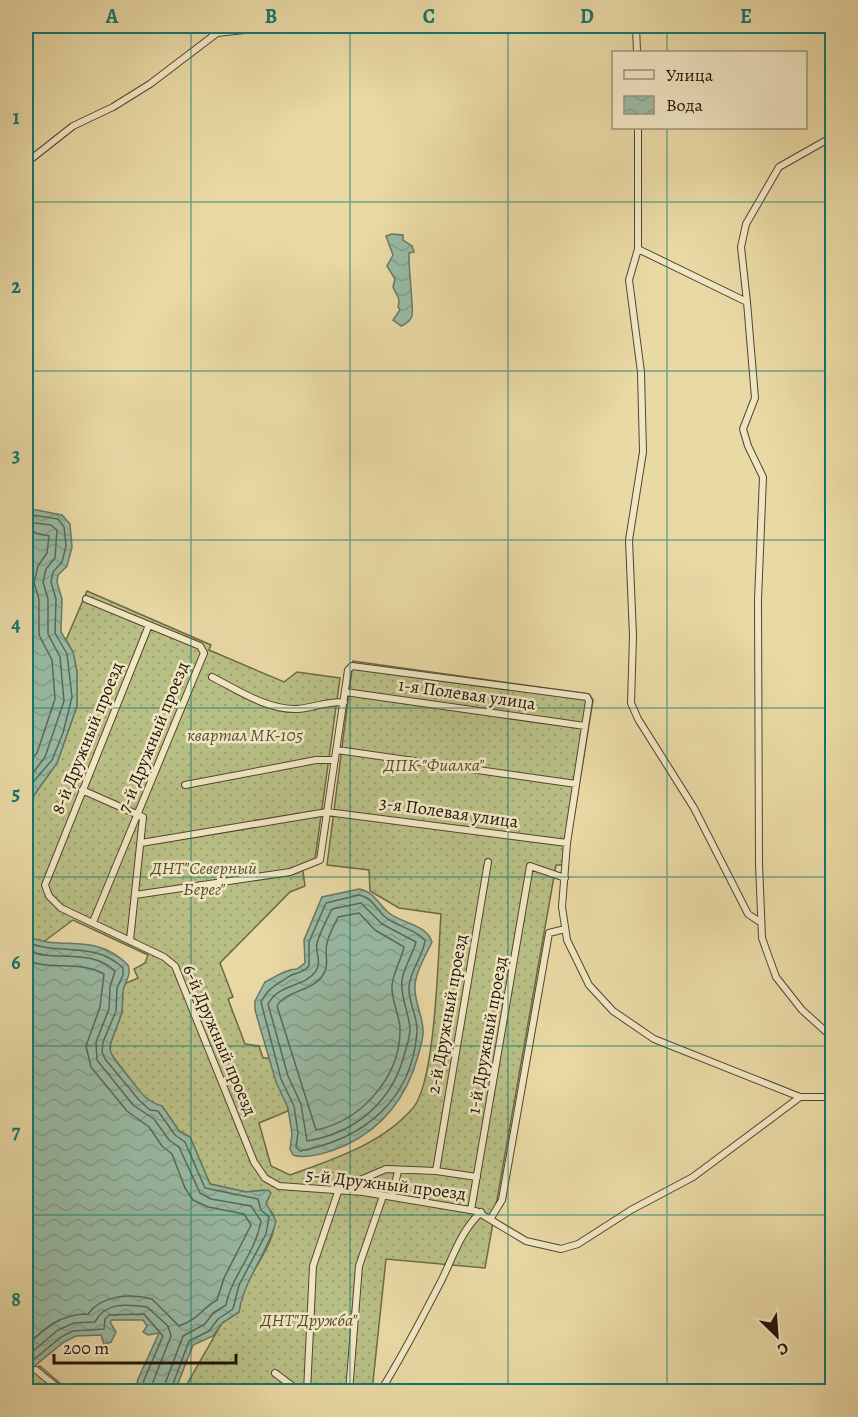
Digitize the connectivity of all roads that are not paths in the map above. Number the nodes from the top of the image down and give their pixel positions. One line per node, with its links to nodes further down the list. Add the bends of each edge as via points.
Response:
1 (280, 26): 6 (street, via 217,33 164,75 73,126)
2 (636, 26): 3 (street)
3 (637, 51)
4 (638, 129): 7 (street)
5 (832, 136): 8 (street, via 779,167 746,224 741,247)
6 (26, 163)
7 (638, 249): 8 (street); 29 (street, via 629,280 641,372 643,452 629,540 632,703 694,808 748,914)
8 (747, 302): 29 (street, via 755,398 743,429 763,477 758,600)
9 (86, 599): 10 (street, 7-й Дружный проезд)
10 (149, 625): 19 (street, 8-й Дружный проезд); 21 (street, 7-й Дружный проезд, via 200,646 204,653)
11 (212, 677): 13 (street, via 275,706 297,708)
12 (345, 692): 13 (street); 14 (street, 1-я Полевая улица); 14 (street, via 348,670 355,665 587,697)
13 (344, 702): 15 (street)
14 (585, 726): 17 (street)
15 (337, 750): 16 (street); 17 (street)
16 (335, 760): 18 (street, via 316,760); 20 (street)
17 (576, 784): 23 (street)
18 (185, 785)
19 (82, 790): 21 (street); 27 (street, 8-й Дружный проезд, via 46,878)
20 (327, 812): 22 (street, 3-я Полевая улица); 23 (street, 3-я Полевая улица); 26 (street, via 320,860 290,872)
21 (138, 813): 22 (street, via 143,820); 28 (street, 7-й Дружный проезд)
22 (141, 843): 26 (street)
23 (567, 843): 25 (street)
24 (488, 862): 36 (street, 2-й Дружный проезд)
25 (565, 878): 30 (street); 37 (street, 1-й Дружный проезд, via 530,866)
26 (135, 895): 31 (street)
27 (49, 896): 28 (street, 6-й Дружный проезд, via 62,908)
28 (93, 922): 31 (street, 6-й Дружный проезд)
29 (760, 922): 32 (street, via 765,950 776,977 802,1010)
30 (564, 929): 33 (street, via 589,985 626,1022 670,1046); 44 (street, via 549,933 502,1200)
31 (130, 940): 38 (street, 6-й Дружный проезд, via 166,958 179,971 254,1162)
32 (832, 1037)
33 (800, 1097): 34 (street); 44 (street, 5-й Дружный проезд, via 693,1177 570,1247 552,1248 526,1241)
34 (832, 1097)
35 (398, 1171): 36 (street); 39 (street, via 382,1170); 41 (street)
36 (436, 1171): 37 (street)
37 (477, 1177): 42 (street, 1-й Дружный проезд)
38 (275, 1185): 39 (street, 5-й Дружный проезд)
39 (339, 1189): 40 (street, 5-й Дружный проезд); 49 (street, via 313,1266)
40 (383, 1196): 41 (street, 5-й Дружный проезд); 50 (street, via 359,1266)
41 (392, 1197): 42 (street, 5-й Дружный проезд)
42 (471, 1210): 43 (street, 5-й Дружный проезд)
43 (481, 1212): 44 (street, 5-й Дружный проезд); 51 (street, via 461,1235 438,1287)
44 (491, 1218)
45 (36, 1370): 47 (street)
46 (275, 1373): 48 (street)
47 (63, 1392)
48 (300, 1392)
49 (307, 1392)
50 (349, 1392)
51 (380, 1392)

